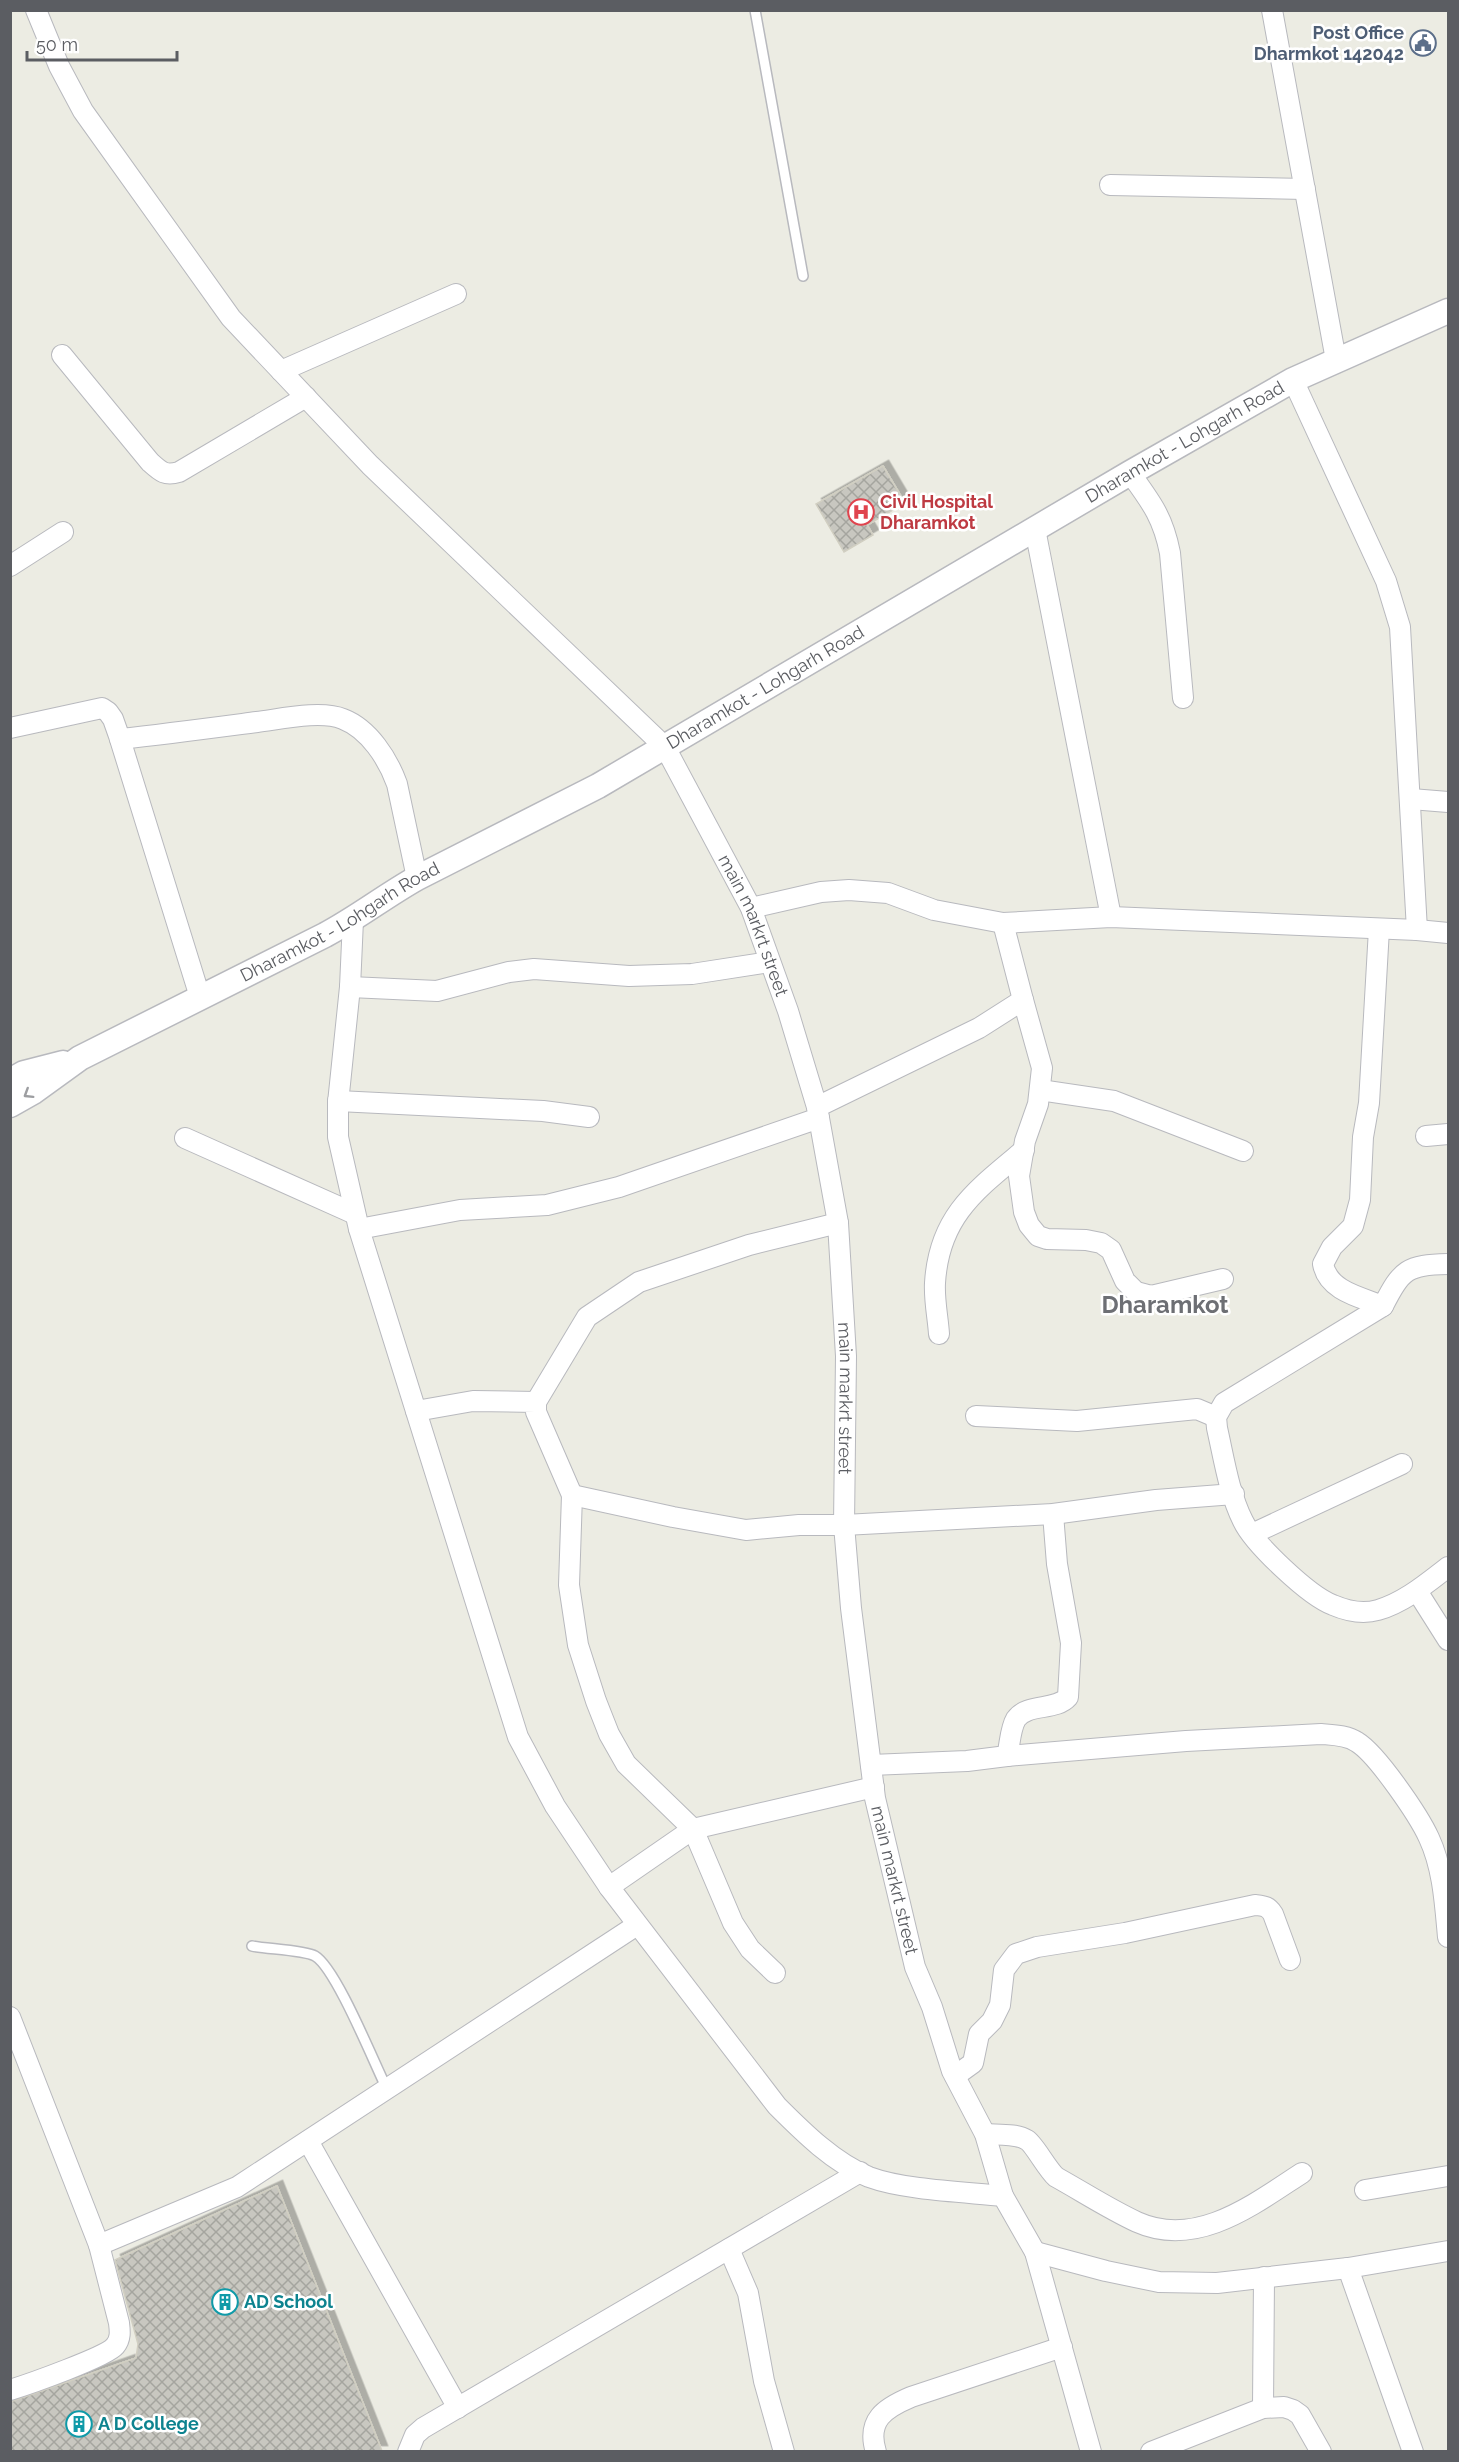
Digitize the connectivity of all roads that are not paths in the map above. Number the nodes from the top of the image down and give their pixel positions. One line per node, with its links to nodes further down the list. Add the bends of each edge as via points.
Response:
1 (36, 10): 11 (street, main markrt street, via 83,111 231,318)
2 (755, 10): 6 (lane)
3 (1272, 10): 5 (street)
4 (1110, 185): 5 (street)
5 (1305, 189): 10 (street)
6 (803, 276)
7 (456, 294): 11 (street)
8 (1449, 311): 10 (street, Dharamkot - Lohgarh Road)
9 (62, 355): 13 (street, via 150,462 169,475)
10 (1336, 360): 12 (street, Dharamkot - Lohgarh Road)
11 (280, 371): 13 (street, main markrt street)
12 (1293, 380): 14 (street, Dharamkot - Lohgarh Road); 22 (street, via 1386,580 1400,627)
13 (306, 397): 21 (street, main markrt street, via 370,465)
14 (1130, 473): 15 (street, Dharamkot - Lohgarh Road); 18 (street, via 1166,530)
15 (1035, 529): 21 (street, Dharamkot - Lohgarh Road); 26 (street)
16 (63, 532): 17 (street)
17 (10, 566)
18 (1183, 698)
19 (10, 728): 20 (street, via 102,708 113,719)
20 (120, 739): 24 (street, via 307,716 340,717 356,725 392,769); 34 (street)
21 (665, 747): 24 (street, Dharamkot - Lohgarh Road, via 538,818); 25 (street, main markrt street)
22 (1411, 799): 23 (street); 30 (street)
23 (1449, 802)
24 (417, 878): 27 (street, Dharamkot - Lohgarh Road)
25 (751, 908): 28 (street, via 821,892 849,890 888,893 934,910); 32 (street, main markrt street)
26 (1111, 917): 28 (street); 29 (street)
27 (353, 920): 33 (street); 34 (street, Dharamkot - Lohgarh Road)
28 (1003, 923): 35 (street)
29 (1379, 929): 30 (street); 52 (street, via 1360,1200 1353,1226 1332,1247 1323,1264 1328,1278 1337,1287)
30 (1417, 930): 31 (street)
31 (1449, 933)
32 (770, 962): 33 (street, via 692,974 629,976 534,969 437,991); 41 (street, main markrt street)
33 (350, 987): 39 (street)
34 (200, 998): 36 (street, Dharamkot - Lohgarh Road)
35 (1023, 1000): 38 (street, via 1042,1068); 41 (street, via 979,1028)
36 (80, 1058): 37 (street, Dharamkot - Lohgarh Road, via 24,1073); 40 (street, Dharamkot - Lohgarh Road, one-way to 40)
37 (10, 1081)
38 (1040, 1090): 46 (street); 47 (street, via 1114,1101)
39 (338, 1101): 42 (street, via 543,1111); 48 (street, via 338,1137)
40 (10, 1105)
41 (818, 1112): 48 (street, via 619,1187 547,1205); 49 (street, main markrt street)
42 (590, 1117)
43 (1449, 1134): 44 (street)
44 (1426, 1136)
45 (185, 1138): 48 (street)
46 (1024, 1150): 51 (street, via 1019,1176 1024,1212 1038,1236 1101,1243 1111,1250 1125,1281 1136,1292 1151,1296); 53 (street, via 981,1185 957,1212 940,1248 935,1285)
47 (1243, 1151)
48 (357, 1222): 55 (street)
49 (838, 1223): 54 (street, via 749,1245 639,1282 587,1317); 62 (street, main markrt street, via 846,1356)
50 (1449, 1264): 52 (street, via 1420,1264 1410,1270 1395,1283)
51 (1222, 1279)
52 (1383, 1306): 57 (street, via 1224,1403)
53 (939, 1334)
54 (536, 1402): 55 (street, via 473,1401); 60 (street, via 537,1413)
55 (416, 1411): 71 (street, via 518,1737 555,1806)
56 (976, 1416): 57 (street, via 1077,1421 1197,1409)
57 (1216, 1417): 59 (street)
58 (1402, 1464): 63 (street)
59 (1234, 1494): 61 (street); 63 (street, via 1243,1522)
60 (572, 1495): 62 (street, via 746,1530); 70 (street, via 569,1585 578,1645 596,1701 626,1764)
61 (1053, 1514): 62 (street); 67 (street, via 1071,1643 1068,1696 1059,1704 1019,1716)
62 (844, 1525): 68 (street, main markrt street)
63 (1252, 1534): 65 (street, via 1290,1575 1331,1605 1355,1612 1378,1610)
64 (1449, 1567): 65 (street)
65 (1417, 1591): 66 (street)
66 (1449, 1640)
67 (1007, 1756): 68 (street); 73 (street, via 1186,1740 1321,1734 1357,1742 1372,1755 1407,1801 1430,1838 1443,1887)
68 (871, 1765): 69 (street, main markrt street)
69 (874, 1787): 70 (street); 78 (street, main markrt street, via 915,1967)
70 (693, 1829): 71 (street); 76 (street, via 733,1923 750,1949)
71 (609, 1887): 72 (street)
72 (637, 1925): 79 (street); 82 (street, via 777,2106 802,2131)
73 (1449, 1937)
74 (252, 1946): 79 (lane, via 313,1955 323,1963)
75 (1290, 1960): 78 (street, via 1273,1914 1268,1907 1255,1905 1016,1954 1004,1970 1000,2005 979,2034 973,2063)
76 (774, 1974)
77 (10, 2017): 87 (street)
78 (954, 2074): 80 (street, main markrt street)
79 (387, 2089): 81 (street)
80 (985, 2134): 83 (street, via 1028,2140 1056,2177 1138,2222 1176,2231 1217,2223 1243,2212); 86 (street, main markrt street)
81 (308, 2141): 87 (street, via 237,2187); 95 (street)
82 (860, 2172): 86 (street, via 914,2186); 88 (street)
83 (1302, 2173)
84 (1449, 2176): 85 (street)
85 (1365, 2190)
86 (1003, 2196): 90 (street, main markrt street)
87 (99, 2246): 94 (street, via 120,2323 117,2344 104,2354)
88 (729, 2249): 95 (street); 98 (street, via 748,2293 764,2381)
89 (1449, 2251): 91 (street)
90 (1035, 2252): 92 (street, via 1159,2282 1217,2283); 93 (street, main markrt street)
91 (1348, 2268): 92 (street); 103 (street)
92 (1264, 2277): 96 (street)
93 (1062, 2347): 99 (street, via 892,2405 874,2426 872,2439); 100 (street, main markrt street)
94 (10, 2390)
95 (458, 2408): 97 (street, via 415,2436)
96 (1263, 2408): 101 (street); 102 (street, via 1284,2407 1300,2415)
97 (408, 2451)
98 (784, 2451)
99 (876, 2451)
100 (1091, 2451)
101 (1151, 2451)
102 (1321, 2451)
103 (1413, 2451)

